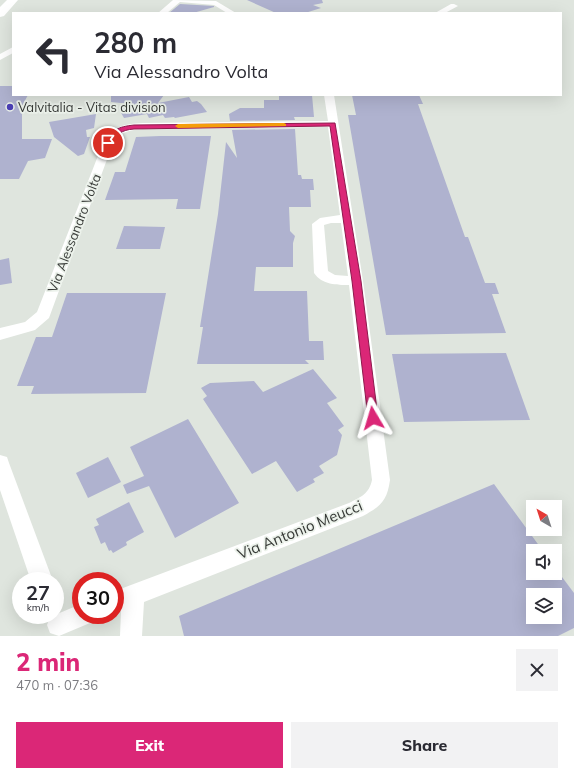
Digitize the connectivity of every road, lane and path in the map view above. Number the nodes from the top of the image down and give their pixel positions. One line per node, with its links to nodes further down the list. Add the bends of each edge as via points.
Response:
1 (13, 0): 8 (highway)
2 (177, 0): 5 (street)
3 (182, 0): 6 (street, via 216,3)
4 (454, 6): 7 (street)
5 (164, 12)
6 (230, 12)
7 (441, 12)
8 (0, 14)
9 (12, 51): 10 (street)
10 (0, 57)
11 (328, 96): 12 (street, Via Antonio Meucci)
12 (333, 124): 13 (street, Via Antonio Meucci); 15 (street, Via Alessandro Volta, via 143,126 122,128 114,133 44,314 31,326)
13 (347, 219): 14 (street, Via Antonio Meucci); 14 (street, via 328,219 318,224 321,273 332,280)
14 (356, 281): 18 (street, Via Antonio Meucci, via 381,480 379,493 356,510)
15 (0, 334)
16 (0, 463): 17 (street)
17 (39, 572)
18 (124, 598): 21 (street, Via Antonio Meucci)
19 (72, 619): 20 (street)
20 (58, 625)
21 (131, 635)

